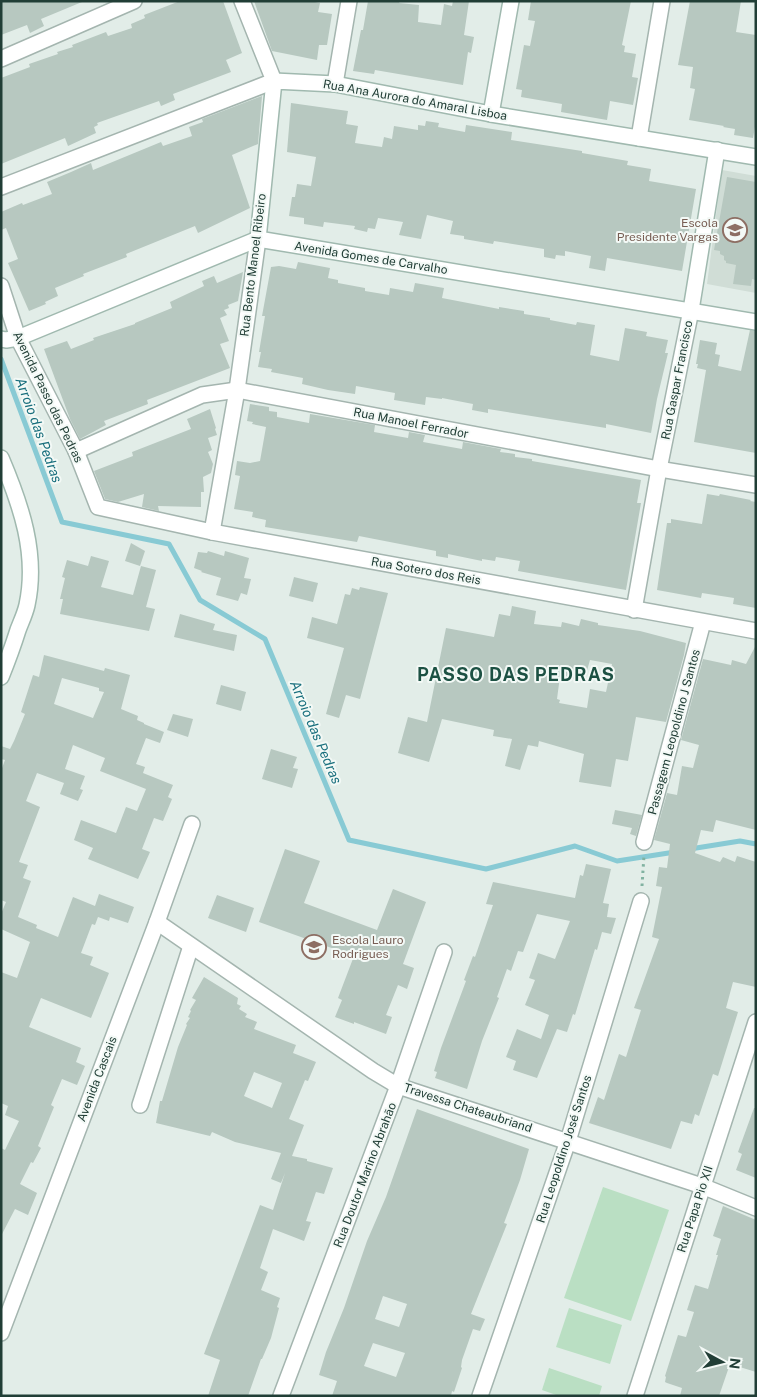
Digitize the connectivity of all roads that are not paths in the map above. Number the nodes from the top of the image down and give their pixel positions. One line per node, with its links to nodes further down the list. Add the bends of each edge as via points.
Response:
1 (134, 1): 6 (street)
2 (242, 1): 7 (street, Rua Bento Manoel Ribeiro)
3 (349, 1): 8 (street)
4 (511, 1): 9 (street)
5 (662, 1): 10 (street)
6 (1, 59)
7 (274, 81): 8 (street, Rua Ana Aurora do Amaral Lisboa); 13 (street, Rua Ana Aurora do Amaral Lisboa); 14 (street, Rua Bento Manoel Ribeiro)
8 (335, 84): 9 (street, Rua Ana Aurora do Amaral Lisboa)
9 (491, 114): 10 (street, Rua Ana Aurora do Amaral Lisboa)
10 (639, 138): 11 (street, Rua Ana Aurora do Amaral Lisboa)
11 (717, 150): 12 (street, Rua Ana Aurora do Amaral Lisboa); 16 (street, Rua Gaspar Francisco)
12 (756, 157)
13 (1, 187)
14 (258, 240): 16 (street, Avenida Gomes de Carvalho); 18 (street); 19 (street, Rua Bento Manoel Ribeiro)
15 (1, 286): 18 (street, Avenida Passo das Pedras)
16 (691, 310): 17 (street, Avenida Gomes de Carvalho); 22 (street, Rua Gaspar Francisco)
17 (756, 322)
18 (9, 339): 20 (street, Avenida Passo das Pedras)
19 (236, 390): 20 (street, Rua Manoel Ferrador, via 202,395); 22 (street, Rua Manoel Ferrador); 25 (street, Rua Bento Manoel Ribeiro)
20 (76, 451): 24 (street, Avenida Passo das Pedras)
21 (1, 458): 29 (street, via 25,523 30,556 27,606)
22 (659, 468): 23 (street, Rua Manoel Ferrador); 26 (street, Rua Gaspar Francisco)
23 (756, 485)
24 (98, 507): 25 (street, Rua Sotero dos Reis)
25 (212, 532): 26 (street, Rua Sotero dos Reis)
26 (634, 610): 27 (street, Rua Sotero dos Reis)
27 (703, 622): 28 (street, Rua Sotero dos Reis); 31 (street, Passagem Leopoldino J Santos)
28 (756, 631)
29 (1, 677)
30 (192, 824): 33 (street, Avenida Cascais)
31 (644, 842)
32 (641, 901): 39 (street, Rua Leopoldino José Santos)
33 (157, 922): 34 (street, Travessa Chateaubriand); 42 (street, Avenida Cascais)
34 (191, 946): 37 (street, Travessa Chateaubriand); 38 (street)
35 (444, 952): 37 (street, Rua Doutor Marino Abrahão)
36 (756, 1022): 40 (street, Rua Papa Pio XII)
37 (398, 1086): 39 (street, Travessa Chateaubriand); 43 (street, Rua Doutor Marino Abrahão)
38 (140, 1104)
39 (568, 1141): 40 (street, Travessa Chateaubriand); 44 (street, Rua Leopoldino José Santos)
40 (702, 1186): 41 (street, Travessa Chateaubriand); 45 (street, Rua Papa Pio XII)
41 (756, 1208)
42 (1, 1332)
43 (281, 1396)
44 (480, 1396)
45 (634, 1396)

